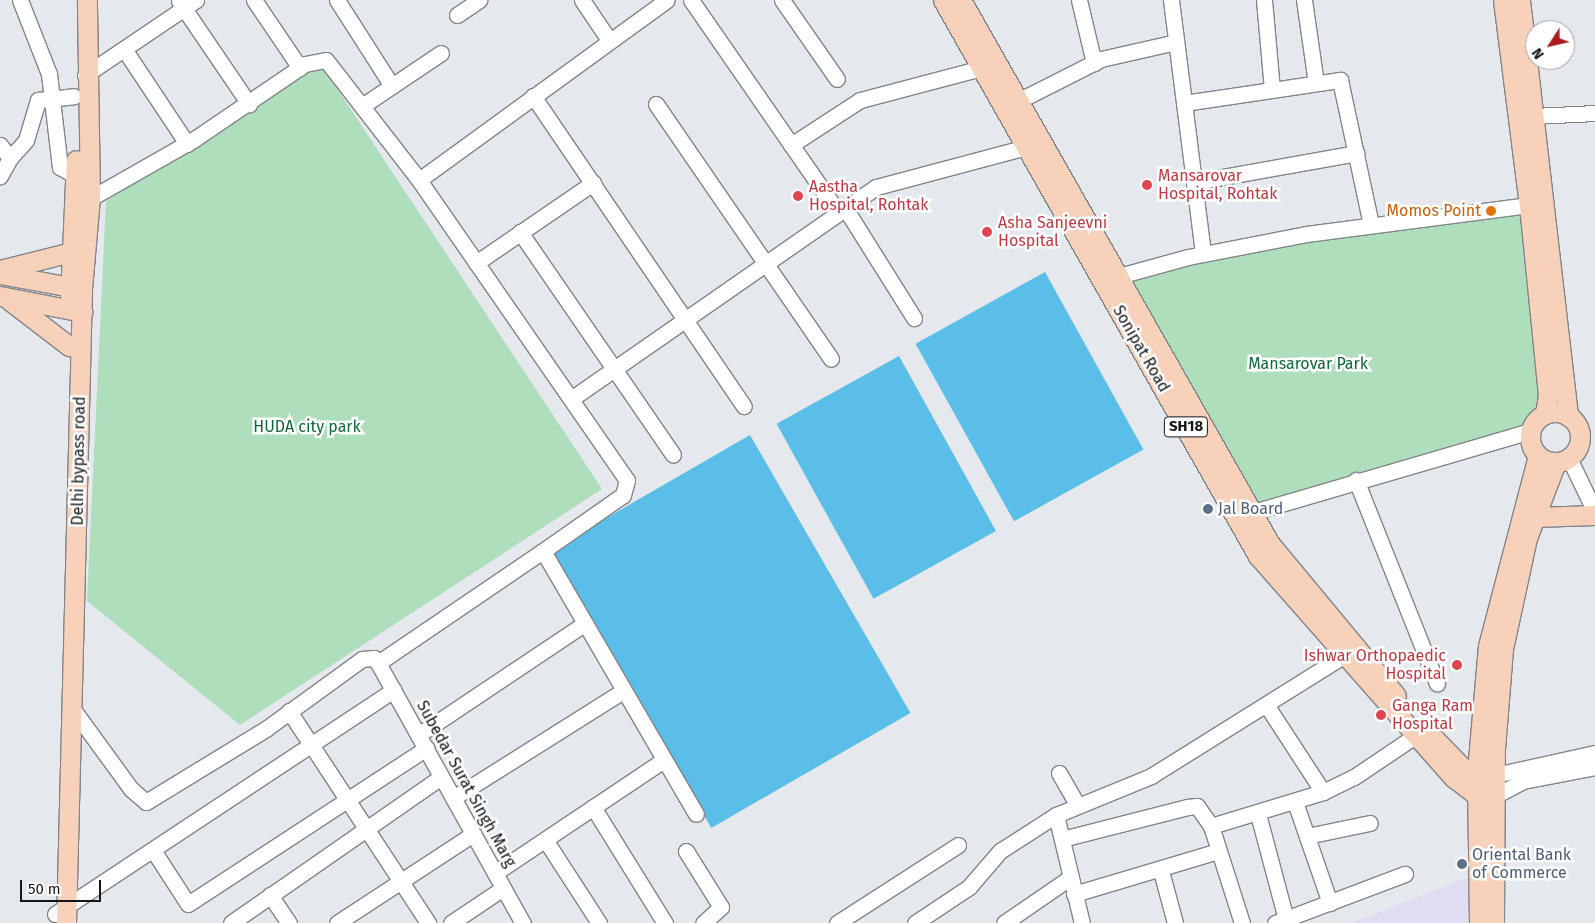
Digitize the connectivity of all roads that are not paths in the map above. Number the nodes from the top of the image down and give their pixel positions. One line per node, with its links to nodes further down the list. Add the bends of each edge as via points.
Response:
1 (20, 0): 33 (street, via 43,55)
2 (75, 0): 34 (main road, Delhi bypass road)
3 (87, 0): 28 (main road, Delhi bypass road)
4 (254, 0): 26 (street)
5 (337, 0): 31 (street)
6 (479, 0): 20 (street)
7 (582, 0): 21 (street)
8 (666, 0): 21 (street)
9 (691, 0): 45 (street)
10 (782, 0): 29 (street)
11 (943, 0): 27 (main road, Sonipat Road / SH18)
12 (961, 0): 36 (main road, Sonipat Road / SH18)
13 (1079, 0): 25 (street)
14 (1171, 0): 22 (street)
15 (1264, 0): 32 (street)
16 (1304, 0): 30 (street)
17 (1503, 0): 55 (main road)
18 (1520, 0): 42 (main road)
19 (186, 3): 23 (street); 38 (street)
20 (457, 15)
21 (609, 40): 35 (street)
22 (1176, 42): 25 (street); 37 (street)
23 (124, 49): 28 (street); 43 (street)
24 (441, 53): 31 (street)
25 (1094, 63): 36 (street)
26 (300, 68): 38 (street); 40 (street, via 326,60)
27 (981, 68): 45 (street, via 860,100); 46 (main road, Sonipat Road / SH18)
28 (85, 75): 54 (main road, Delhi bypass road)
29 (837, 79)
30 (1316, 83): 32 (street); 47 (street, via 1336,79 1343,84)
31 (392, 86): 40 (street)
32 (1272, 89): 37 (street)
33 (52, 96): 34 (street); 48 (street, via 36,103 26,140); 50 (street, via 60,167)
34 (74, 96): 50 (main road, Delhi bypass road)
35 (533, 96): 51 (street); 53 (street)
36 (1018, 101): 65 (main road, Sonipat Road / SH18)
37 (1184, 103): 52 (street)
38 (249, 104): 43 (street)
39 (656, 104): 62 (street)
40 (362, 106): 51 (street)
41 (1595, 113): 42 (street)
42 (1534, 116): 77 (main road)
43 (186, 144): 54 (street)
44 (0, 145): 48 (street)
45 (791, 145): 56 (street)
46 (1026, 147): 56 (street, via 876,187); 65 (main road, Sonipat Road / SH18)
47 (1356, 153): 52 (street); 57 (street)
48 (10, 158): 49 (street)
49 (0, 176)
50 (77, 177): 54 (main road, Delhi bypass road)
51 (419, 180): 61 (street)
52 (1194, 182): 60 (street)
53 (593, 183): 58 (street); 70 (street)
54 (83, 202): 59 (main road, Delhi bypass road); 66 (main road, Delhi bypass road)
55 (1529, 205): 57 (street); 76 (main road, via 1548,395)
56 (842, 210): 62 (street); 69 (street)
57 (1371, 224): 60 (street)
58 (520, 232): 61 (street); 73 (street)
59 (71, 252): 63 (main road); 66 (main road, Delhi bypass road)
60 (1203, 254): 65 (street)
61 (476, 262): 74 (street)
62 (765, 264): 70 (street); 72 (street)
63 (0, 270)
64 (0, 274): 66 (main road)
65 (1111, 278): 79 (main road, Sonipat Road / SH18)
66 (76, 288): 68 (main road, Delhi bypass road)
67 (3, 296): 68 (main road); 71 (main road)
68 (76, 311): 71 (main road, Delhi bypass road); 94 (main road, Delhi bypass road)
69 (914, 318)
70 (685, 320): 73 (street); 75 (street)
71 (69, 346): 136 (main road, Delhi bypass road)
72 (831, 359)
73 (614, 369): 74 (street); 80 (street)
74 (571, 399): 86 (street, via 622,472 627,488)
75 (744, 406)
76 (1545, 414): 77 (main road); 78 (main road)
77 (1568, 416): 81 (main road, via 1580,439)
78 (1531, 431): 81 (main road, via 1532,446); 82 (street)
79 (1201, 441): 83 (main road, Sonipat Road / SH18); 88 (main road, Sonipat Road / SH18, via 1258,556)
80 (673, 455)
81 (1554, 458): 84 (street); 85 (main road); 104 (main road, via 1488,646)
82 (1356, 480): 83 (street); 90 (street)
83 (1250, 513): 88 (main road, Sonipat Road / SH18)
84 (1595, 514): 85 (main road)
85 (1535, 517): 104 (main road, via 1511,600)
86 (542, 551): 87 (street); 89 (street)
87 (585, 623): 92 (street); 96 (street)
88 (1349, 653): 93 (street); 97 (main road, Sonipat Road / SH18); 104 (main road, Sonipat Road / SH18, via 1438,743)
89 (378, 663): 91 (street, Subedar Surat Singh Marg); 95 (street, via 374,658 362,659)
90 (1437, 684)
91 (394, 690): 96 (street, Subedar Surat Singh Marg); 98 (street)
92 (623, 691): 101 (street); 108 (street)
93 (1267, 706): 106 (street); 111 (street, via 1151,776)
94 (72, 708): 95 (street, via 132,789 146,802); 136 (main road, Delhi bypass road)
95 (290, 711): 98 (street)
96 (418, 735): 99 (street, Subedar Surat Singh Marg)
97 (1415, 736): 106 (street, via 1354,777); 107 (main road, Sonipat Road / SH18, via 1454,778)
98 (311, 745): 109 (street); 124 (street)
99 (426, 748): 105 (street, Subedar Surat Singh Marg); 109 (street)
100 (1595, 753): 104 (street)
101 (664, 760): 112 (street); 113 (street)
102 (1595, 767): 107 (street, via 1523,781)
103 (1058, 773): 111 (street)
104 (1486, 775): 107 (main road)
105 (441, 777): 108 (street, Subedar Surat Singh Marg); 118 (street)
106 (1323, 792): 110 (street)
107 (1486, 796): 153 (main road); 154 (main road)
108 (453, 798): 119 (street, Subedar Surat Singh Marg)
109 (347, 800): 118 (street); 124 (street, via 188,904)
110 (1295, 802): 115 (street); 120 (street)
111 (1077, 804): 114 (street)
112 (593, 807): 122 (street); 145 (street)
113 (696, 814)
114 (1056, 814): 121 (street); 148 (street, via 1000,851 969,887)
115 (1258, 814): 117 (street); 137 (street)
116 (1370, 823): 120 (street)
117 (1211, 826): 121 (street, via 1194,806); 126 (street)
118 (366, 829): 131 (street); 134 (street)
119 (473, 834): 128 (street, Subedar Surat Singh Marg); 131 (street)
120 (1307, 836): 135 (street)
121 (1062, 839): 130 (street)
122 (546, 841): 128 (street); 144 (street)
123 (958, 845): 147 (street)
124 (152, 850): 136 (street)
125 (686, 851): 146 (street, via 721,907)
126 (1218, 851): 127 (street); 152 (street)
127 (1161, 871): 133 (street); 151 (street)
128 (495, 873): 132 (street, Subedar Surat Singh Marg)
129 (1405, 874): 135 (street)
130 (1072, 878): 133 (street); 149 (street)
131 (399, 882): 141 (street); 142 (street)
132 (503, 888): 138 (street, Subedar Surat Singh Marg); 143 (street)
133 (1074, 894): 150 (street)
134 (270, 895): 139 (street); 140 (street)
135 (1330, 903): 137 (street)
136 (60, 917)
137 (1280, 921)
138 (520, 922)
139 (230, 923)
140 (289, 923)
141 (337, 923)
142 (428, 923)
143 (451, 923)
144 (599, 923)
145 (665, 923)
146 (702, 923)
147 (837, 923)
148 (915, 923)
149 (1004, 923)
150 (1082, 923)
151 (1175, 923)
152 (1242, 923)
153 (1479, 923)
154 (1494, 923)

